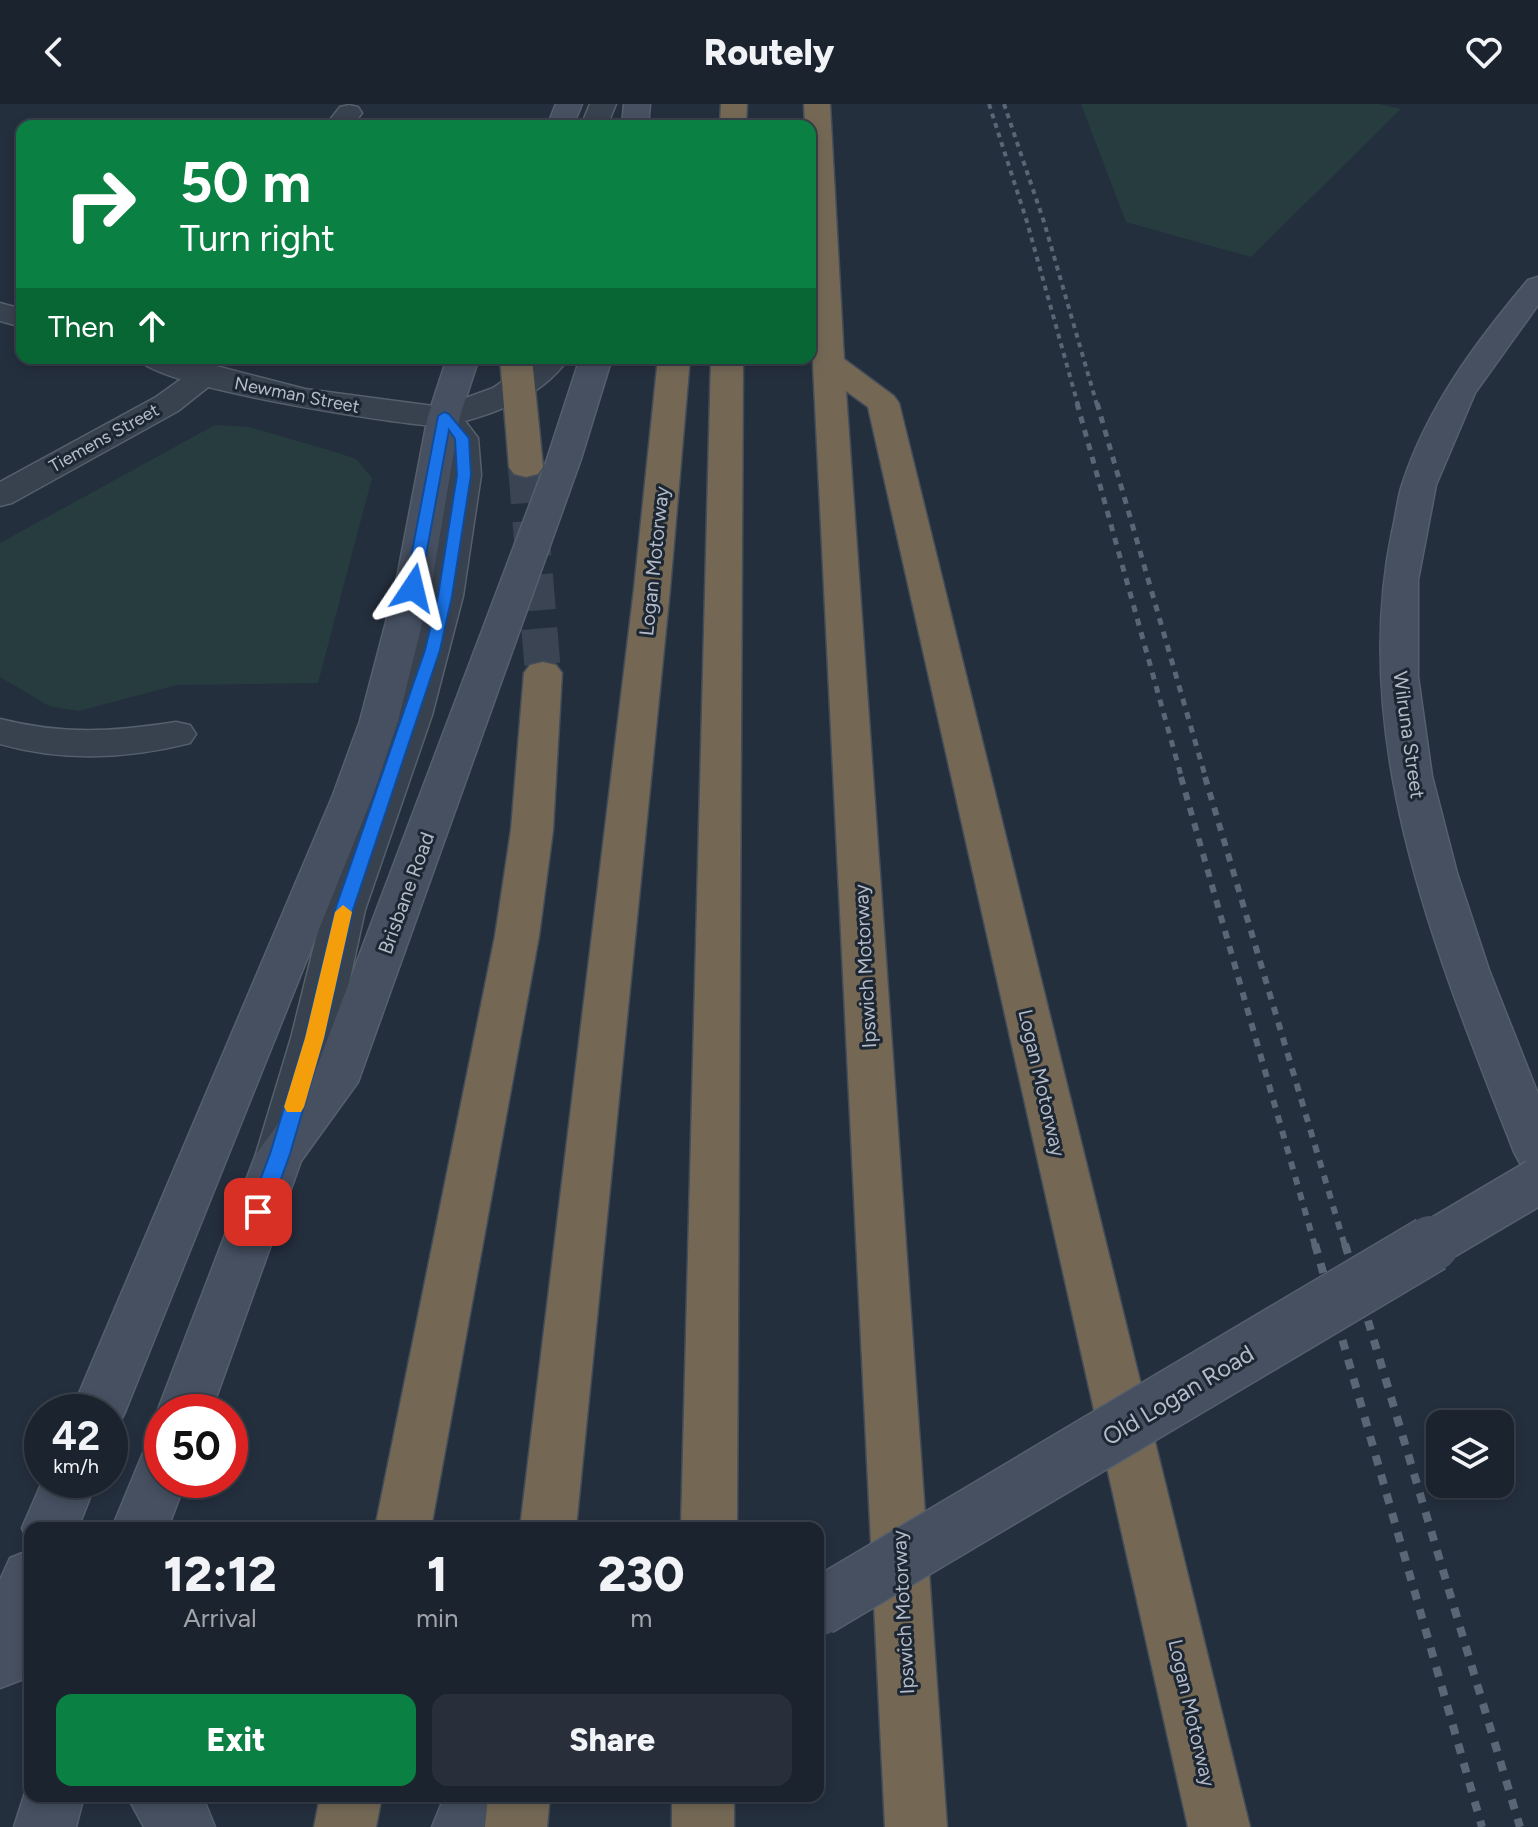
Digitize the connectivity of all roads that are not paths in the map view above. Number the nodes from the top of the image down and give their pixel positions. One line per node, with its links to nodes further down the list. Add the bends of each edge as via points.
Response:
1 (817, 104): 4 (highway, Ipswich Motorway)
2 (1538, 286): 3 (main road, Wilruna Street)
3 (1525, 316): 19 (main road, Wilruna Street, via 1459,393 1420,484 1399,590 1398,649 1402,717 1434,871)
4 (829, 363): 46 (highway, Ipswich Motorway); 47 (highway, Logan Motorway, via 883,403)
5 (171, 364): 12 (street, Newman Street)
6 (461, 364): 13 (main road)
7 (539, 364): 11 (street)
8 (594, 364): 20 (main road, Brisbane Road, via 335,1082)
9 (673, 364): 29 (highway, Logan Motorway)
10 (727, 364): 30 (highway)
11 (517, 373): 13 (street); 14 (highway)
12 (206, 376): 13 (street, Newman Street, via 340,407); 15 (street, Tiemens Street, via 167,404)
13 (444, 416): 20 (street, via 462,438 464,475 445,596 413,715 344,910); 22 (main road, via 413,588 379,721)
14 (526, 467)
15 (0, 496)
16 (543, 673): 28 (highway, via 532,830 517,936)
17 (0, 731): 18 (street, via 33,742 103,747)
18 (176, 734)
19 (1538, 1152)
20 (280, 1154): 23 (main road, Brisbane Road)
21 (1538, 1181): 32 (main road, Old Logan Road, bridge)
22 (105, 1394)
23 (191, 1394)
24 (62, 1498): 26 (main road)
25 (151, 1498): 27 (main road)
26 (52, 1522)
27 (142, 1522)
28 (404, 1522)
29 (549, 1522)
30 (709, 1522)
31 (24, 1593): 33 (main road)
32 (824, 1604)
33 (0, 1660)
34 (51, 1802): 40 (main road)
35 (163, 1802): 41 (main road)
36 (350, 1802): 42 (highway)
37 (507, 1802): 43 (main road)
38 (517, 1802): 44 (highway)
39 (703, 1802): 45 (highway)
40 (45, 1827)
41 (184, 1827)
42 (345, 1827)
43 (463, 1827)
44 (516, 1827)
45 (703, 1827)
46 (916, 1827)
47 (1219, 1827)

